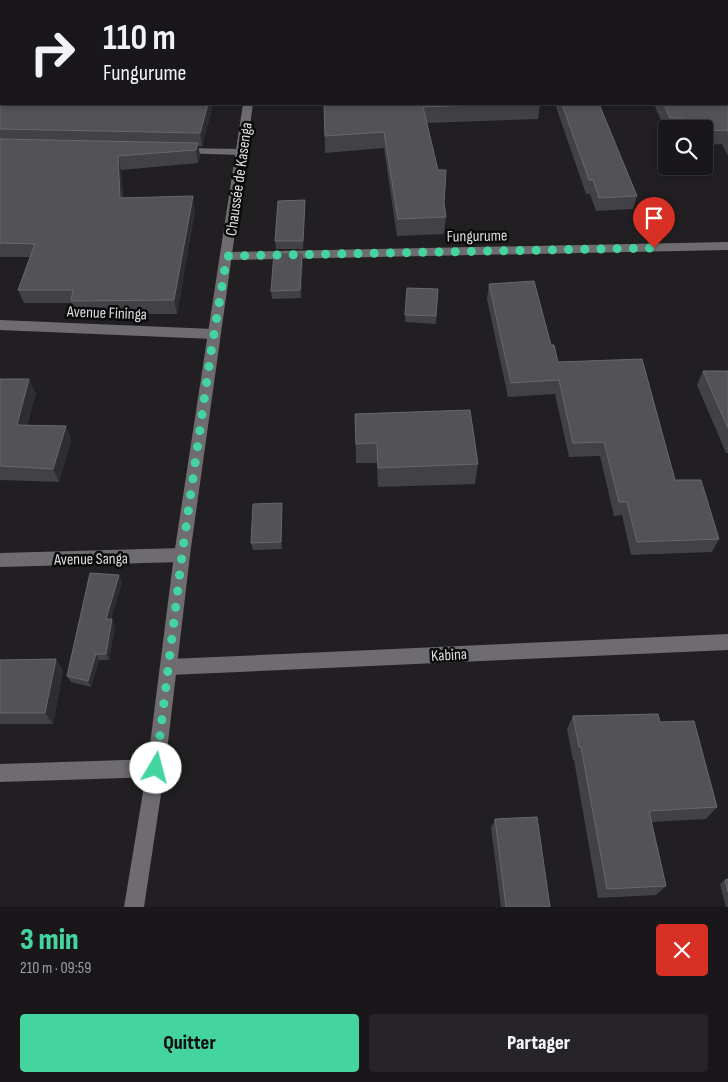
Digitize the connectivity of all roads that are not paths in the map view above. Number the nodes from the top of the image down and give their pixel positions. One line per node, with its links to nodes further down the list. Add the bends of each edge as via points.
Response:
1 (248, 105): 3 (street, Chaussée de Kasenga)
2 (164, 150): 3 (street)
3 (242, 152): 5 (street, Chaussée de Kasenga)
4 (728, 246): 5 (street, Fungurume)
5 (227, 256): 7 (street, Chaussée de Kasenga)
6 (0, 325): 7 (street, Avenue Fininga)
7 (214, 334): 8 (street, Chaussée de Kasenga)
8 (182, 555): 9 (street, Avenue Sanga); 11 (street, Chaussée de Kasenga)
9 (0, 560)
10 (728, 642): 11 (street, Kabina)
11 (170, 667): 12 (street, Chaussée de Kasenga)
12 (156, 768): 13 (street); 14 (street, Chaussée de Kasenga)
13 (0, 773)
14 (134, 907)

